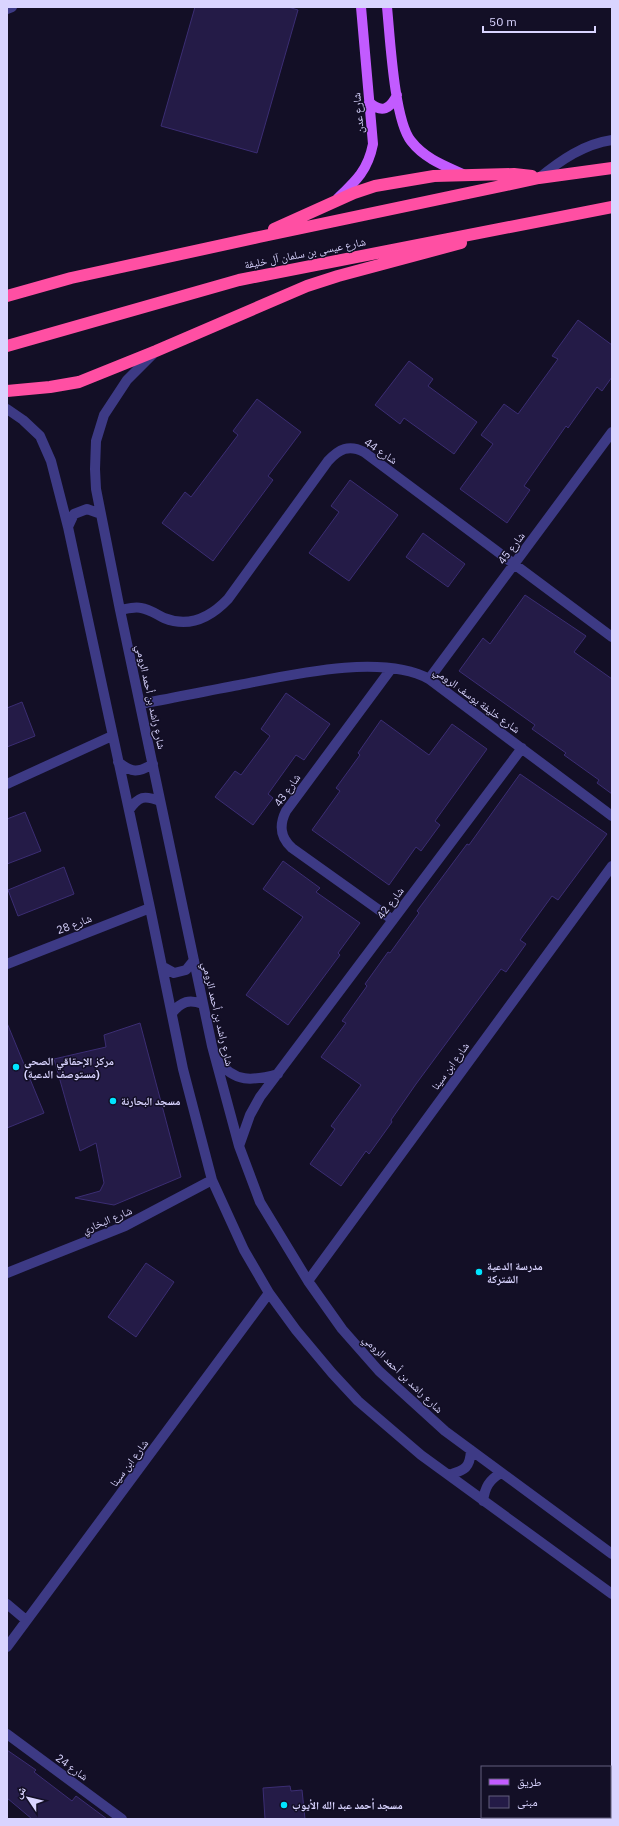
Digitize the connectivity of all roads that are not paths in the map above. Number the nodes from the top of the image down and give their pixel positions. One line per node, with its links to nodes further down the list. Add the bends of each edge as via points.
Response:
1 (12, 7): 4 (street)
2 (361, 7): 6 (main road, شارع عدن)
3 (387, 7): 5 (main road)
4 (7, 9)
5 (397, 95): 6 (main road, via 393,104 381,110); 9 (main road, via 405,133 410,141 436,162)
6 (369, 102): 11 (main road, شارع عدن, via 373,144 371,153 360,178)
7 (612, 140): 10 (street, via 583,148)
8 (612, 168): 10 (highway)
9 (465, 175): 10 (highway, via 527,175); 11 (highway, via 434,176 375,186)
10 (539, 178): 14 (highway)
11 (333, 202): 14 (highway)
12 (612, 207): 13 (highway, شارع عيسى بن سلمان آل خليفة)
13 (571, 214): 16 (highway, شارع عيسى بن سلمان آل خليفة, via 239,280); 17 (highway, via 307,286)
14 (259, 237): 15 (highway, via 71,278)
15 (7, 296)
16 (7, 346)
17 (156, 351): 18 (highway, via 79,382); 21 (street, شارع راشد بن أحمد الرومي, via 119,390 99,428 94,454)
18 (7, 391)
19 (7, 409): 22 (street, via 33,428 46,447)
20 (612, 432): 23 (street, شارع 45)
21 (101, 514): 22 (street, via 87,509 74,514); 24 (street, شارع راشد بن أحمد الرومي)
22 (68, 527): 29 (street)
23 (514, 564): 24 (street, شارع 44, via 364,452 357,448 346,448 328,461 228,600 213,613 197,621 184,622 171,620 139,607); 25 (street, شارع 44); 27 (street, شارع 45)
24 (120, 610): 28 (street, شارع راشد بن أحمد الرومي)
25 (612, 637)
26 (391, 669): 27 (street, شارع خليفة يوسف الرومي, via 413,672); 28 (street, شارع خليفة يوسف الرومي, via 368,667 322,670); 39 (street, شارع 43, via 286,811 281,829 284,839 292,848)
27 (429, 679): 30 (street, شارع خليفة يوسف الرومي)
28 (140, 704): 32 (street, شارع راشد بن أحمد الرومي)
29 (112, 736): 31 (street); 33 (street)
30 (522, 748): 36 (street, شارع خليفة يوسف الرومي); 39 (street, شارع 42)
31 (118, 762): 32 (street, via 129,770 142,771); 35 (street)
32 (153, 764): 34 (street, شارع راشد بن أحمد الرومي)
33 (7, 784)
34 (160, 801): 35 (street, via 149,796 136,800); 40 (street, شارع راشد بن أحمد الرومي)
35 (129, 810): 38 (street)
36 (612, 816)
37 (612, 866): 50 (street, شارع ابن سينا)
38 (150, 908): 41 (street, شارع 28); 42 (street)
39 (393, 920): 46 (street, شارع 42)
40 (194, 960): 42 (street, via 186,970 174,973); 43 (street, شارع راشد بن أحمد الرومي)
41 (7, 964)
42 (163, 967): 44 (street)
43 (203, 1004): 44 (street, via 192,1000 180,1004); 45 (street, شارع راشد بن أحمد الرومي)
44 (172, 1013): 48 (street, via 184,1075)
45 (216, 1059): 46 (street, via 229,1072 241,1078 256,1080); 47 (street, شارع راشد بن أحمد الرومي)
46 (278, 1074): 47 (street, شارع 42, via 255,1105)
47 (238, 1146): 50 (street, شارع راشد بن أحمد الرومي, via 260,1202)
48 (212, 1180): 49 (street, شارع البخاري, via 125,1226); 51 (street, via 244,1250)
49 (7, 1273)
50 (308, 1281): 52 (street, شارع راشد بن أحمد الرومي, via 342,1329 379,1371 425,1415)
51 (269, 1293): 54 (street, via 312,1350 358,1401 415,1450); 59 (street, شارع ابن سينا)
52 (471, 1450): 53 (street, شارع راشد بن أحمد الرومي); 54 (street, via 470,1462 462,1472)
53 (502, 1473): 55 (street, via 492,1478 485,1487); 56 (street, شارع راشد بن أحمد الرومي)
54 (449, 1475): 55 (street)
55 (483, 1501): 57 (street)
56 (612, 1554)
57 (612, 1594)
58 (7, 1604): 59 (street)
59 (26, 1620): 60 (street, شارع ابن سينا)
60 (7, 1647)
61 (7, 1734): 62 (street, شارع 24)
62 (122, 1819)

